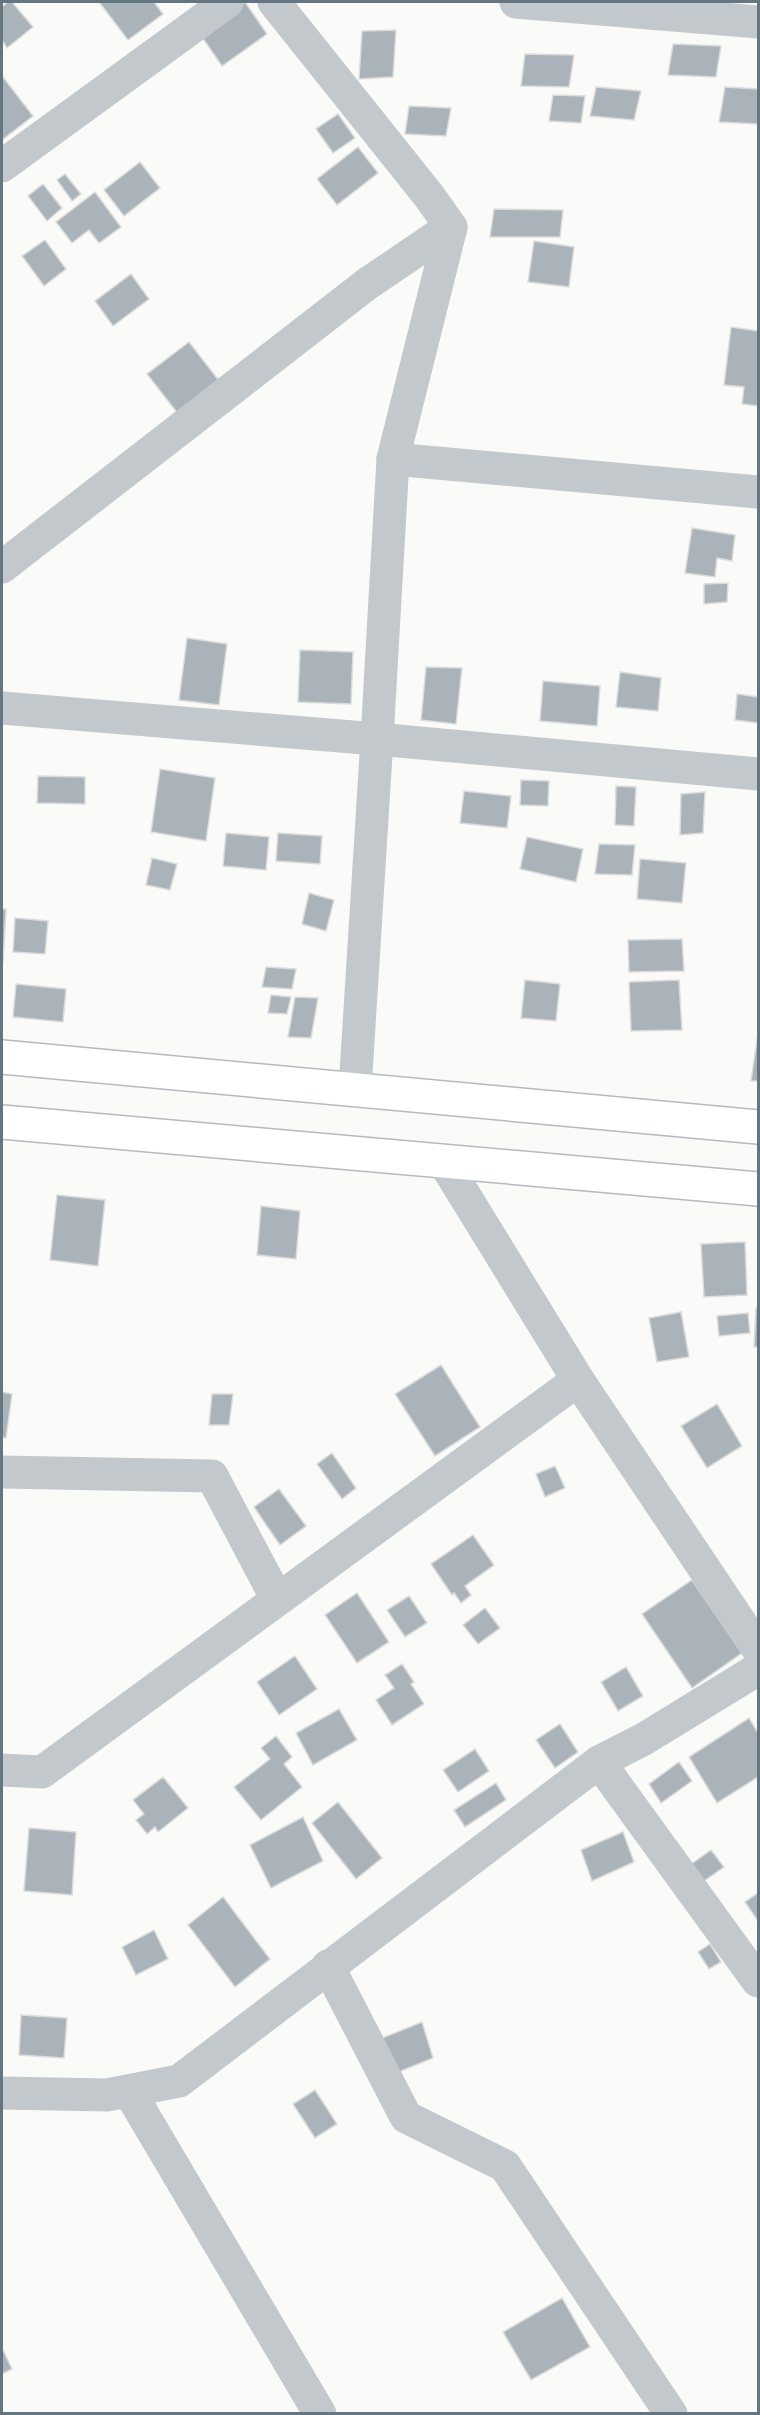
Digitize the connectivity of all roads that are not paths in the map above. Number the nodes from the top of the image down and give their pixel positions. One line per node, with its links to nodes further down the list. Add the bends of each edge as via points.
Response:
1 (227, 2): 5 (street)
2 (274, 2): 6 (street)
3 (516, 2): 4 (street)
4 (759, 22)
5 (2, 166)
6 (451, 227): 7 (street); 9 (street, via 367,284)
7 (393, 459): 8 (street); 11 (street)
8 (759, 492)
9 (2, 567)
10 (2, 708): 11 (street)
11 (377, 739): 12 (street); 14 (street)
12 (759, 774)
13 (2, 1057): 14 (main road)
14 (355, 1089): 16 (main road)
15 (2, 1122): 17 (main road)
16 (759, 1127)
17 (444, 1162): 18 (main road); 19 (street)
18 (759, 1189)
19 (578, 1380): 21 (street); 22 (street)
20 (2, 1472): 21 (street, via 212,1476)
21 (277, 1599): 25 (street, via 42,1772)
22 (759, 1649)
23 (759, 1669): 24 (street)
24 (599, 1762): 26 (street); 27 (street)
25 (2, 1770)
26 (328, 1966): 28 (street, via 179,2081); 31 (street, via 406,2117 506,2166)
27 (759, 1981)
28 (129, 2091): 29 (street); 30 (street)
29 (2, 2092)
30 (320, 2414)
31 (671, 2414)

